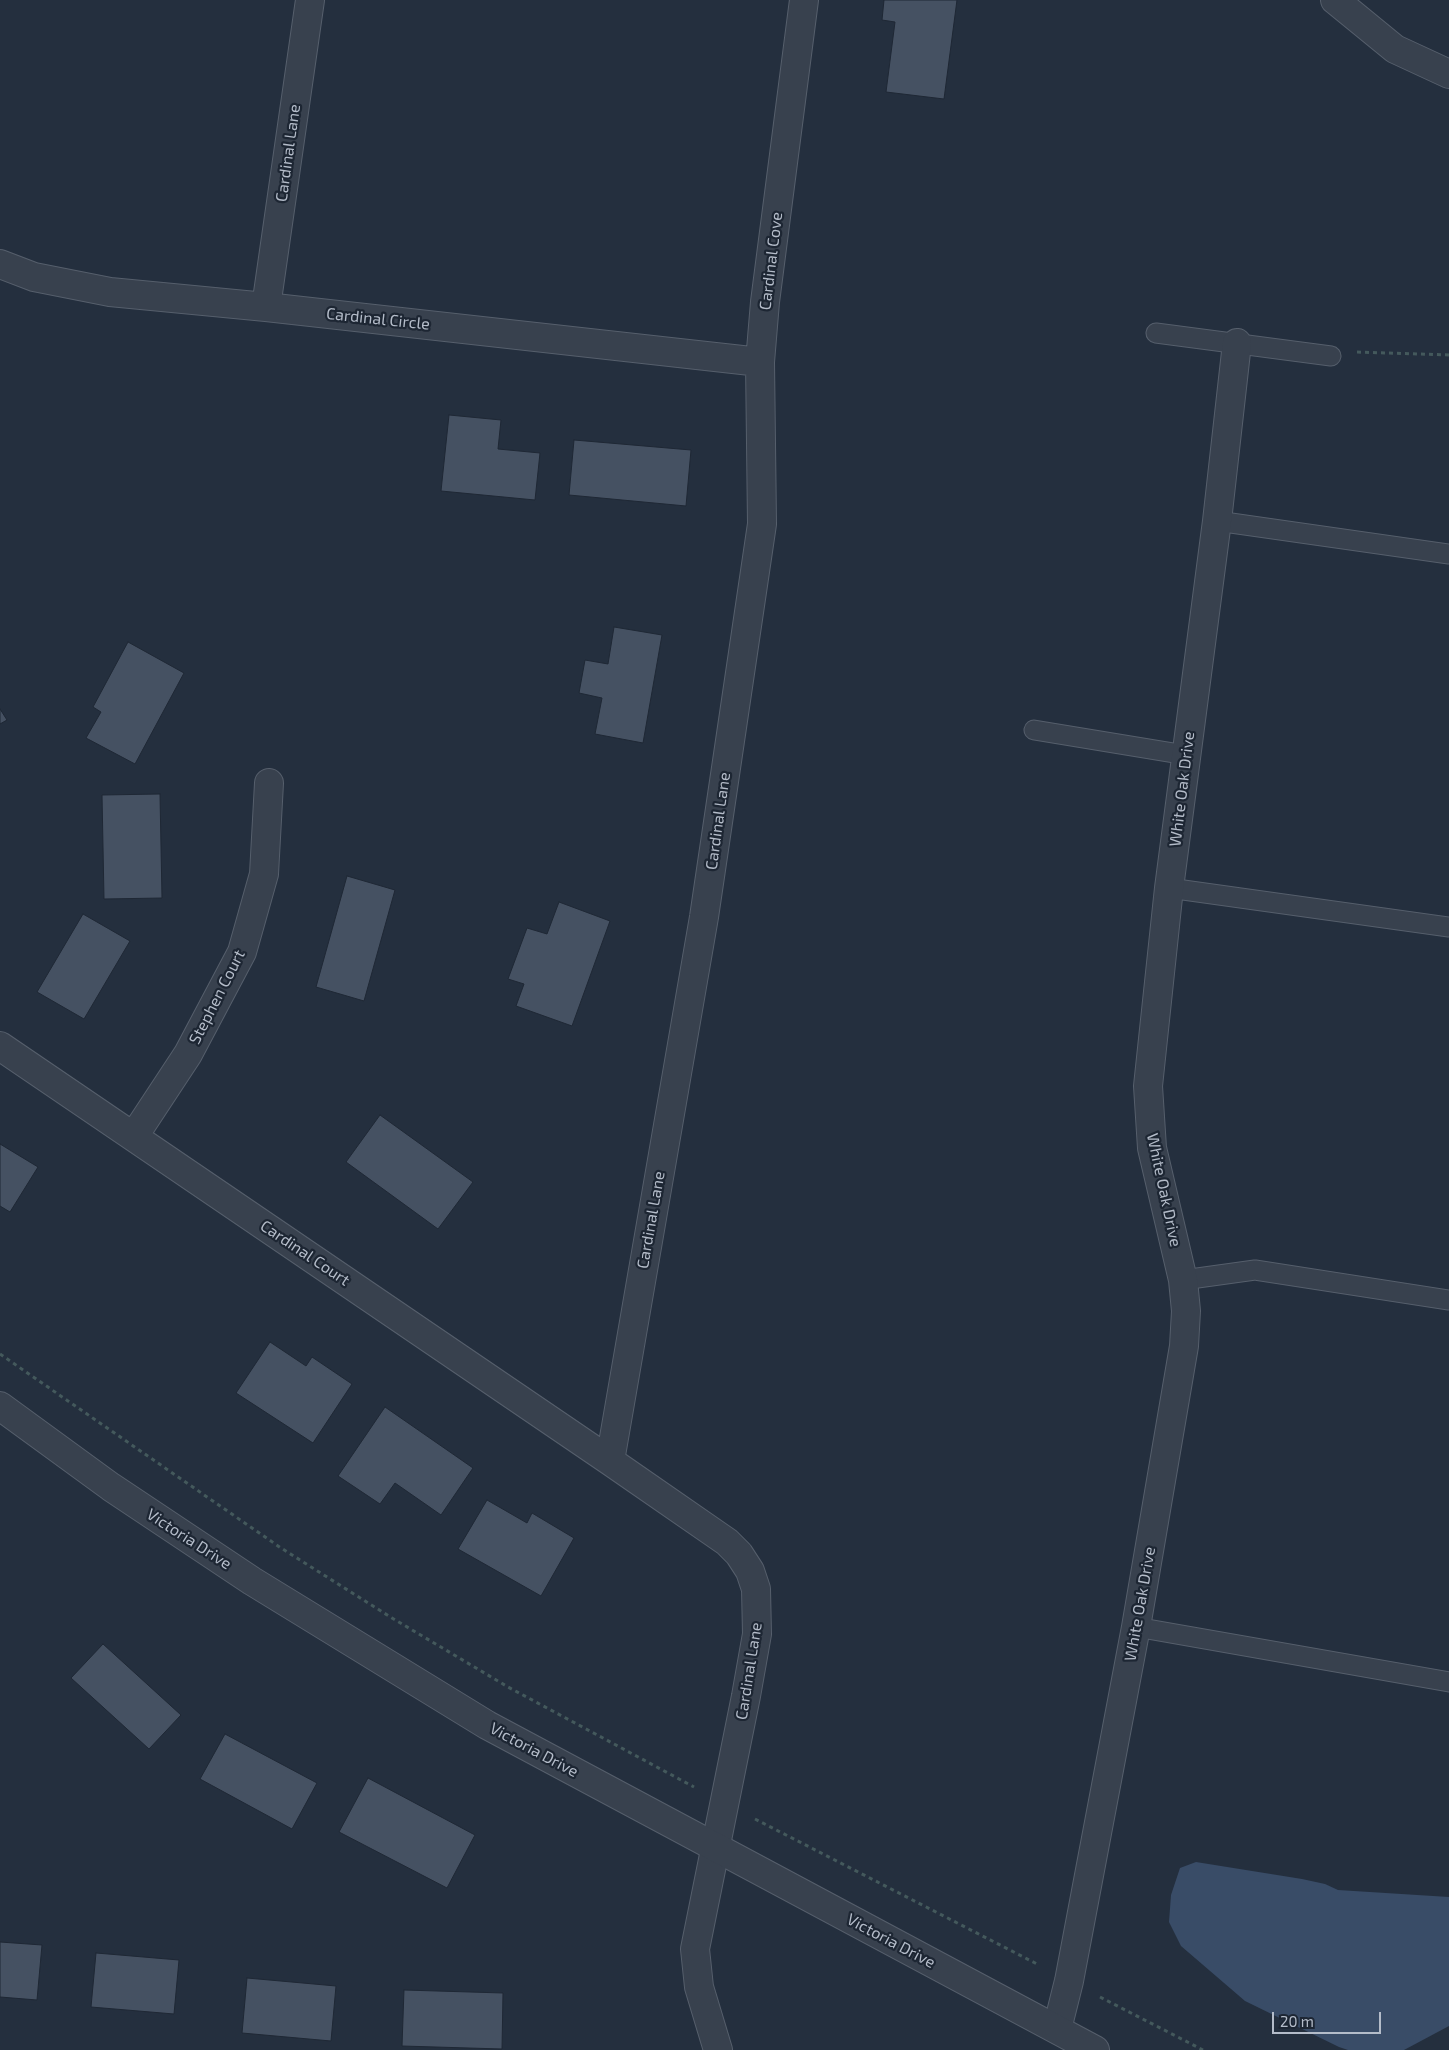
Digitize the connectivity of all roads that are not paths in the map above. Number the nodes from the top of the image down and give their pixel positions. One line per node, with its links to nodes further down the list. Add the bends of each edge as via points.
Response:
1 (310, 0): 6 (street, Cardinal Lane)
2 (804, 0): 10 (street, Cardinal Cove)
3 (1335, 0): 4 (street, via 1395,49)
4 (1449, 74)
5 (0, 264): 6 (street, Cardinal Circle, via 34,277 110,292)
6 (266, 307): 10 (street, Cardinal Circle)
7 (1156, 333): 8 (lane)
8 (1237, 344): 9 (lane); 11 (street, White Oak Drive)
9 (1331, 356)
10 (760, 362): 12 (street, Cardinal Cove)
11 (1217, 521): 13 (lane); 15 (street, White Oak Drive)
12 (762, 524): 24 (street, Cardinal Lane, via 704,917)
13 (1449, 554)
14 (1034, 730): 15 (lane)
15 (1186, 755): 17 (street, White Oak Drive)
16 (269, 783): 20 (street, Stephen Court, via 264,874 242,952 188,1054)
17 (1169, 888): 18 (lane); 21 (street, White Oak Drive, via 1148,1086 1152,1148)
18 (1449, 927)
19 (0, 1046): 20 (street, Cardinal Court)
20 (134, 1136): 24 (street, Cardinal Court)
21 (1183, 1280): 22 (lane, via 1255,1270); 25 (street, White Oak Drive, via 1186,1311 1184,1346)
22 (1449, 1300)
23 (0, 1406): 27 (street, Victoria Drive, via 111,1487 252,1581 364,1650 487,1725)
24 (610, 1461): 27 (street, Cardinal Lane, via 727,1542 750,1571 756,1589 756,1634)
25 (1136, 1627): 26 (lane); 28 (street, White Oak Drive, via 1069,1981)
26 (1449, 1682)
27 (716, 1847): 28 (street, Victoria Drive); 29 (street, Cardinal Lane, via 695,1949 699,1987)
28 (1057, 2029): 30 (street, Victoria Drive)
29 (718, 2050)
30 (1094, 2050)

